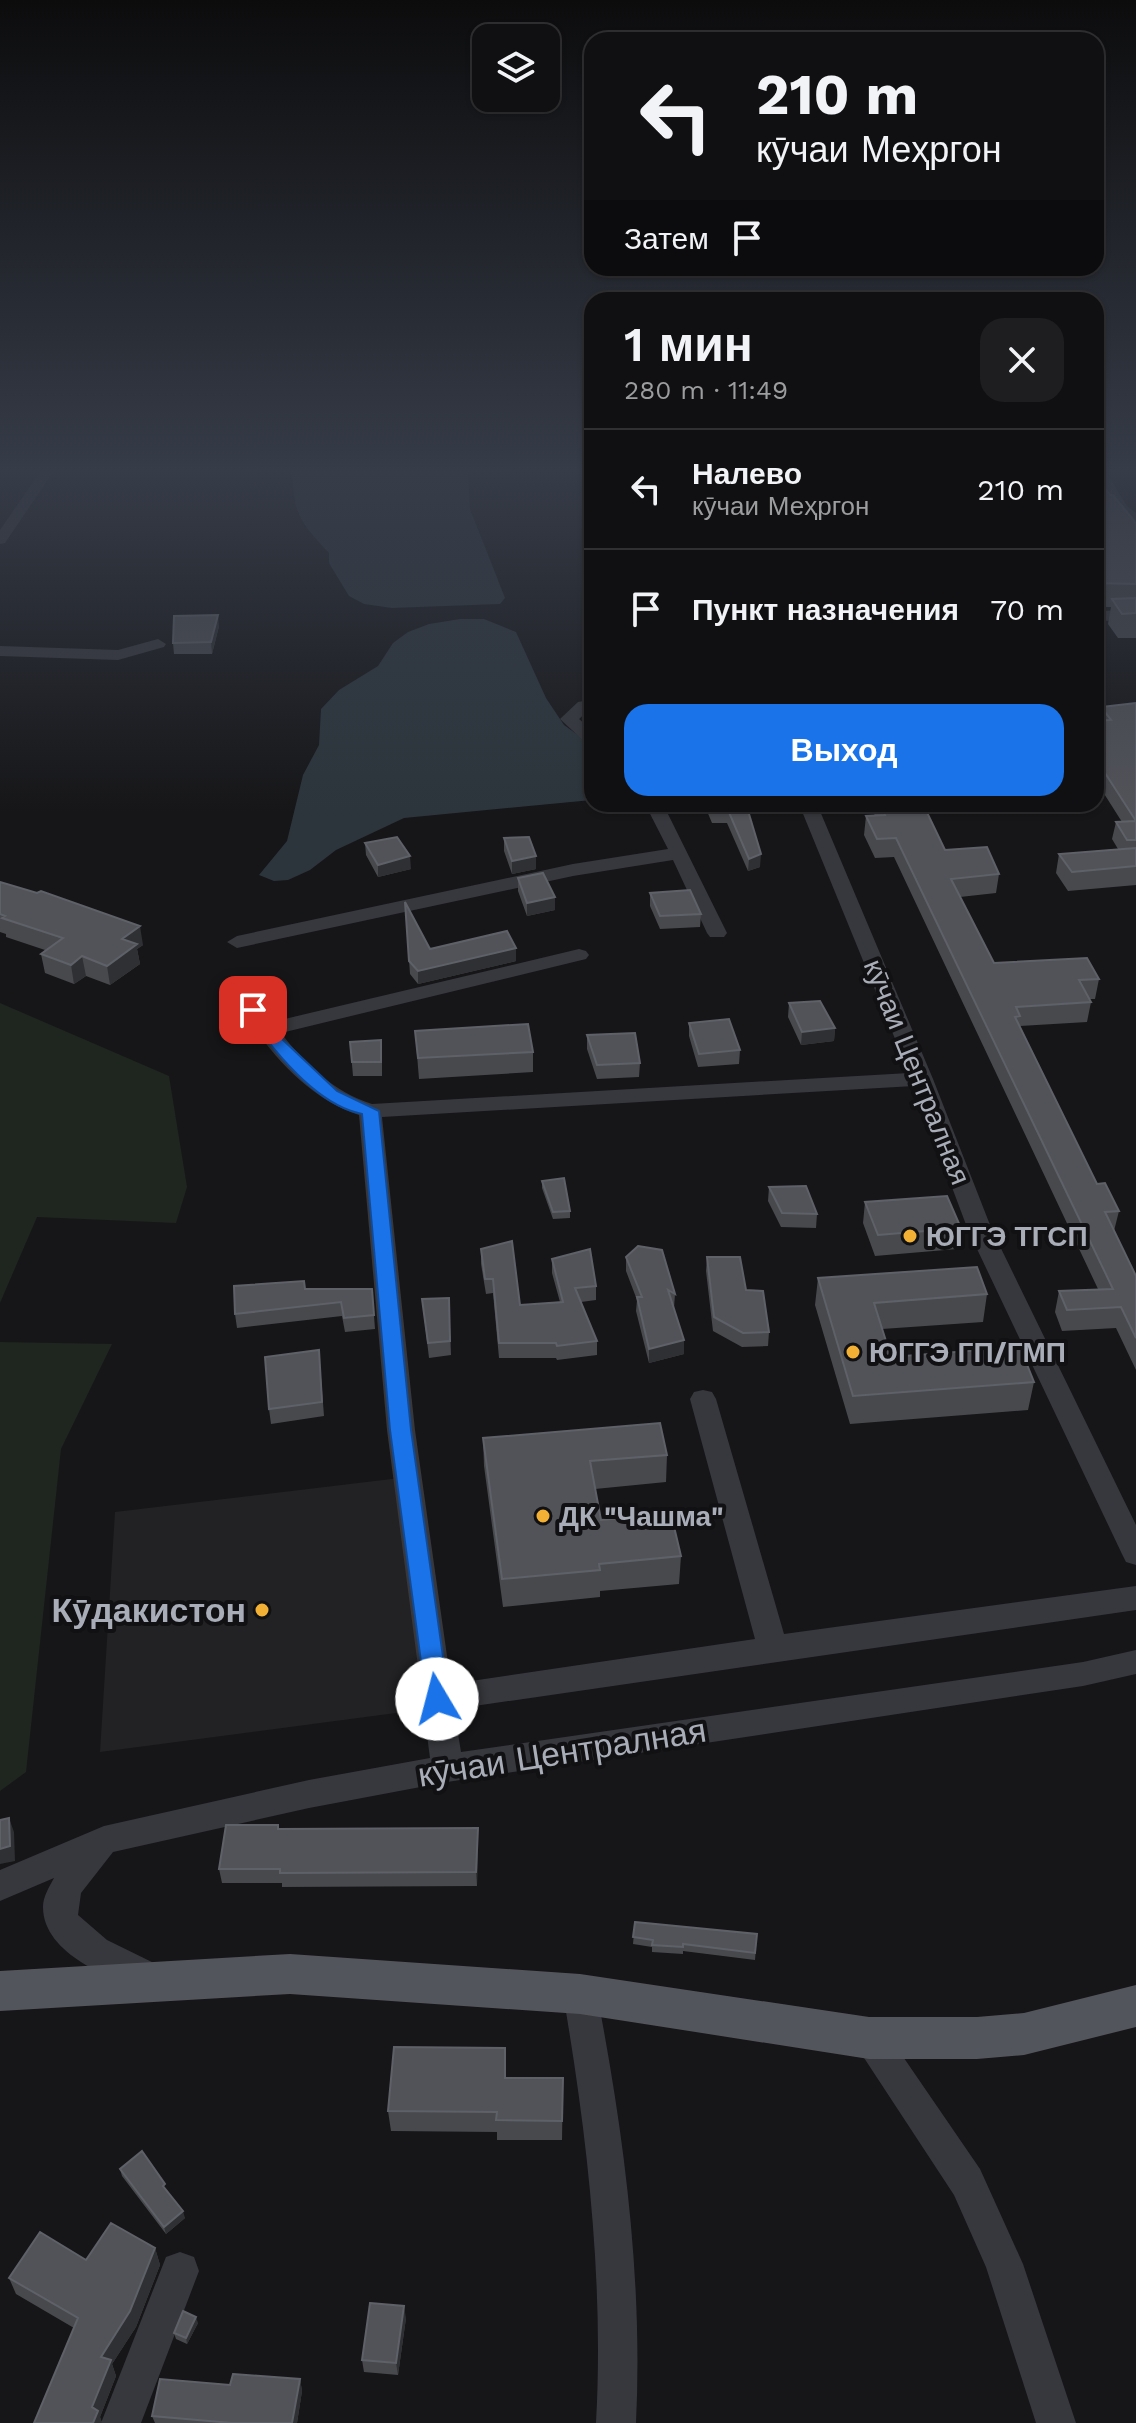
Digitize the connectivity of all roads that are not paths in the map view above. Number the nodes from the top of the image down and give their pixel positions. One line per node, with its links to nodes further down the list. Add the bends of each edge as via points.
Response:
1 (1136, 615): 2 (street)
2 (1104, 616)
3 (158, 644): 4 (street, via 118,655)
4 (0, 651)
5 (584, 706): 6 (street, via 569,719)
6 (584, 732)
7 (658, 812): 9 (street)
8 (811, 812): 15 (street, кӯчаи Централная)
9 (679, 853): 10 (street); 11 (street, via 573,870)
10 (717, 933)
11 (237, 942)
12 (579, 955): 14 (street)
13 (238, 991): 14 (street)
14 (267, 1030): 16 (street, via 331,1095)
15 (922, 1079): 16 (street); 18 (street, кӯчаи Централная, via 980,1230)
16 (370, 1111): 22 (street, via 401,1430)
17 (703, 1399): 20 (street)
18 (1136, 1554)
19 (1136, 1598): 20 (street)
20 (773, 1648): 22 (street)
21 (1136, 1662): 23 (street, кӯчаи Централная)
22 (437, 1699): 23 (street)
23 (447, 1768): 24 (street, кӯчаи Централная)
24 (104, 1840): 25 (street, кӯчаи Централная); 26 (street, via 67,1887 60,1907 64,1924 98,1953)
25 (0, 1886)
26 (157, 1981): 27 (main road); 28 (main road, via 290,1974)
27 (0, 1991)
28 (580, 1994): 30 (main road); 33 (street, via 593,2060 610,2217 620,2370)
29 (1136, 2006): 30 (main road, via 1024,2034)
30 (869, 2038): 34 (street, via 967,2182 1004,2264)
31 (180, 2271): 32 (street)
32 (121, 2423)
33 (616, 2423)
34 (1056, 2423)

